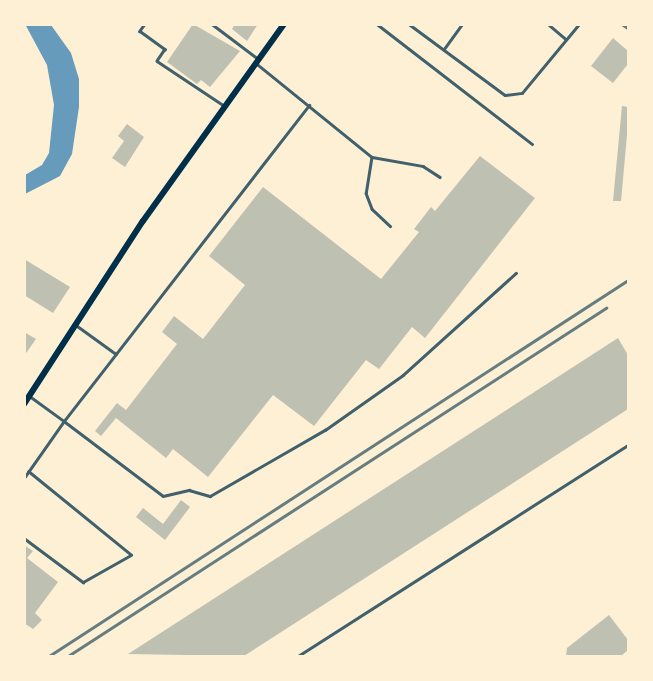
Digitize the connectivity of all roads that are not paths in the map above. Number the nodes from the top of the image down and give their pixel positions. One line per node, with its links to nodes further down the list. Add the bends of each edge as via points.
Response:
1 (145, 24): 13 (lane, via 140,31 165,49 157,61)
2 (212, 24): 11 (lane)
3 (284, 24): 11 (main road)
4 (377, 24): 14 (lane)
5 (409, 24): 10 (lane)
6 (462, 24): 10 (lane)
7 (548, 24): 9 (lane)
8 (579, 24): 9 (lane)
9 (566, 39): 10 (lane, via 522,93 505,95)
10 (444, 49)
11 (258, 61): 12 (lane); 13 (main road)
12 (309, 106): 15 (lane); 20 (lane)
13 (225, 107): 19 (main road)
14 (532, 144)
15 (372, 157): 16 (lane, via 423,166); 17 (lane, via 366,194 372,209)
16 (440, 177)
17 (390, 226)
18 (516, 273): 23 (lane, via 403,375 325,430 210,496 189,490 163,496)
19 (74, 324): 20 (lane); 21 (main road)
20 (116, 354): 23 (lane)
21 (29, 396): 22 (main road); 23 (lane)
22 (24, 404)
23 (64, 421): 25 (lane)
24 (628, 445): 28 (lane)
25 (29, 472): 26 (lane); 27 (lane, via 131,555 83,582)
26 (24, 478)
27 (24, 538)
28 (298, 656)

